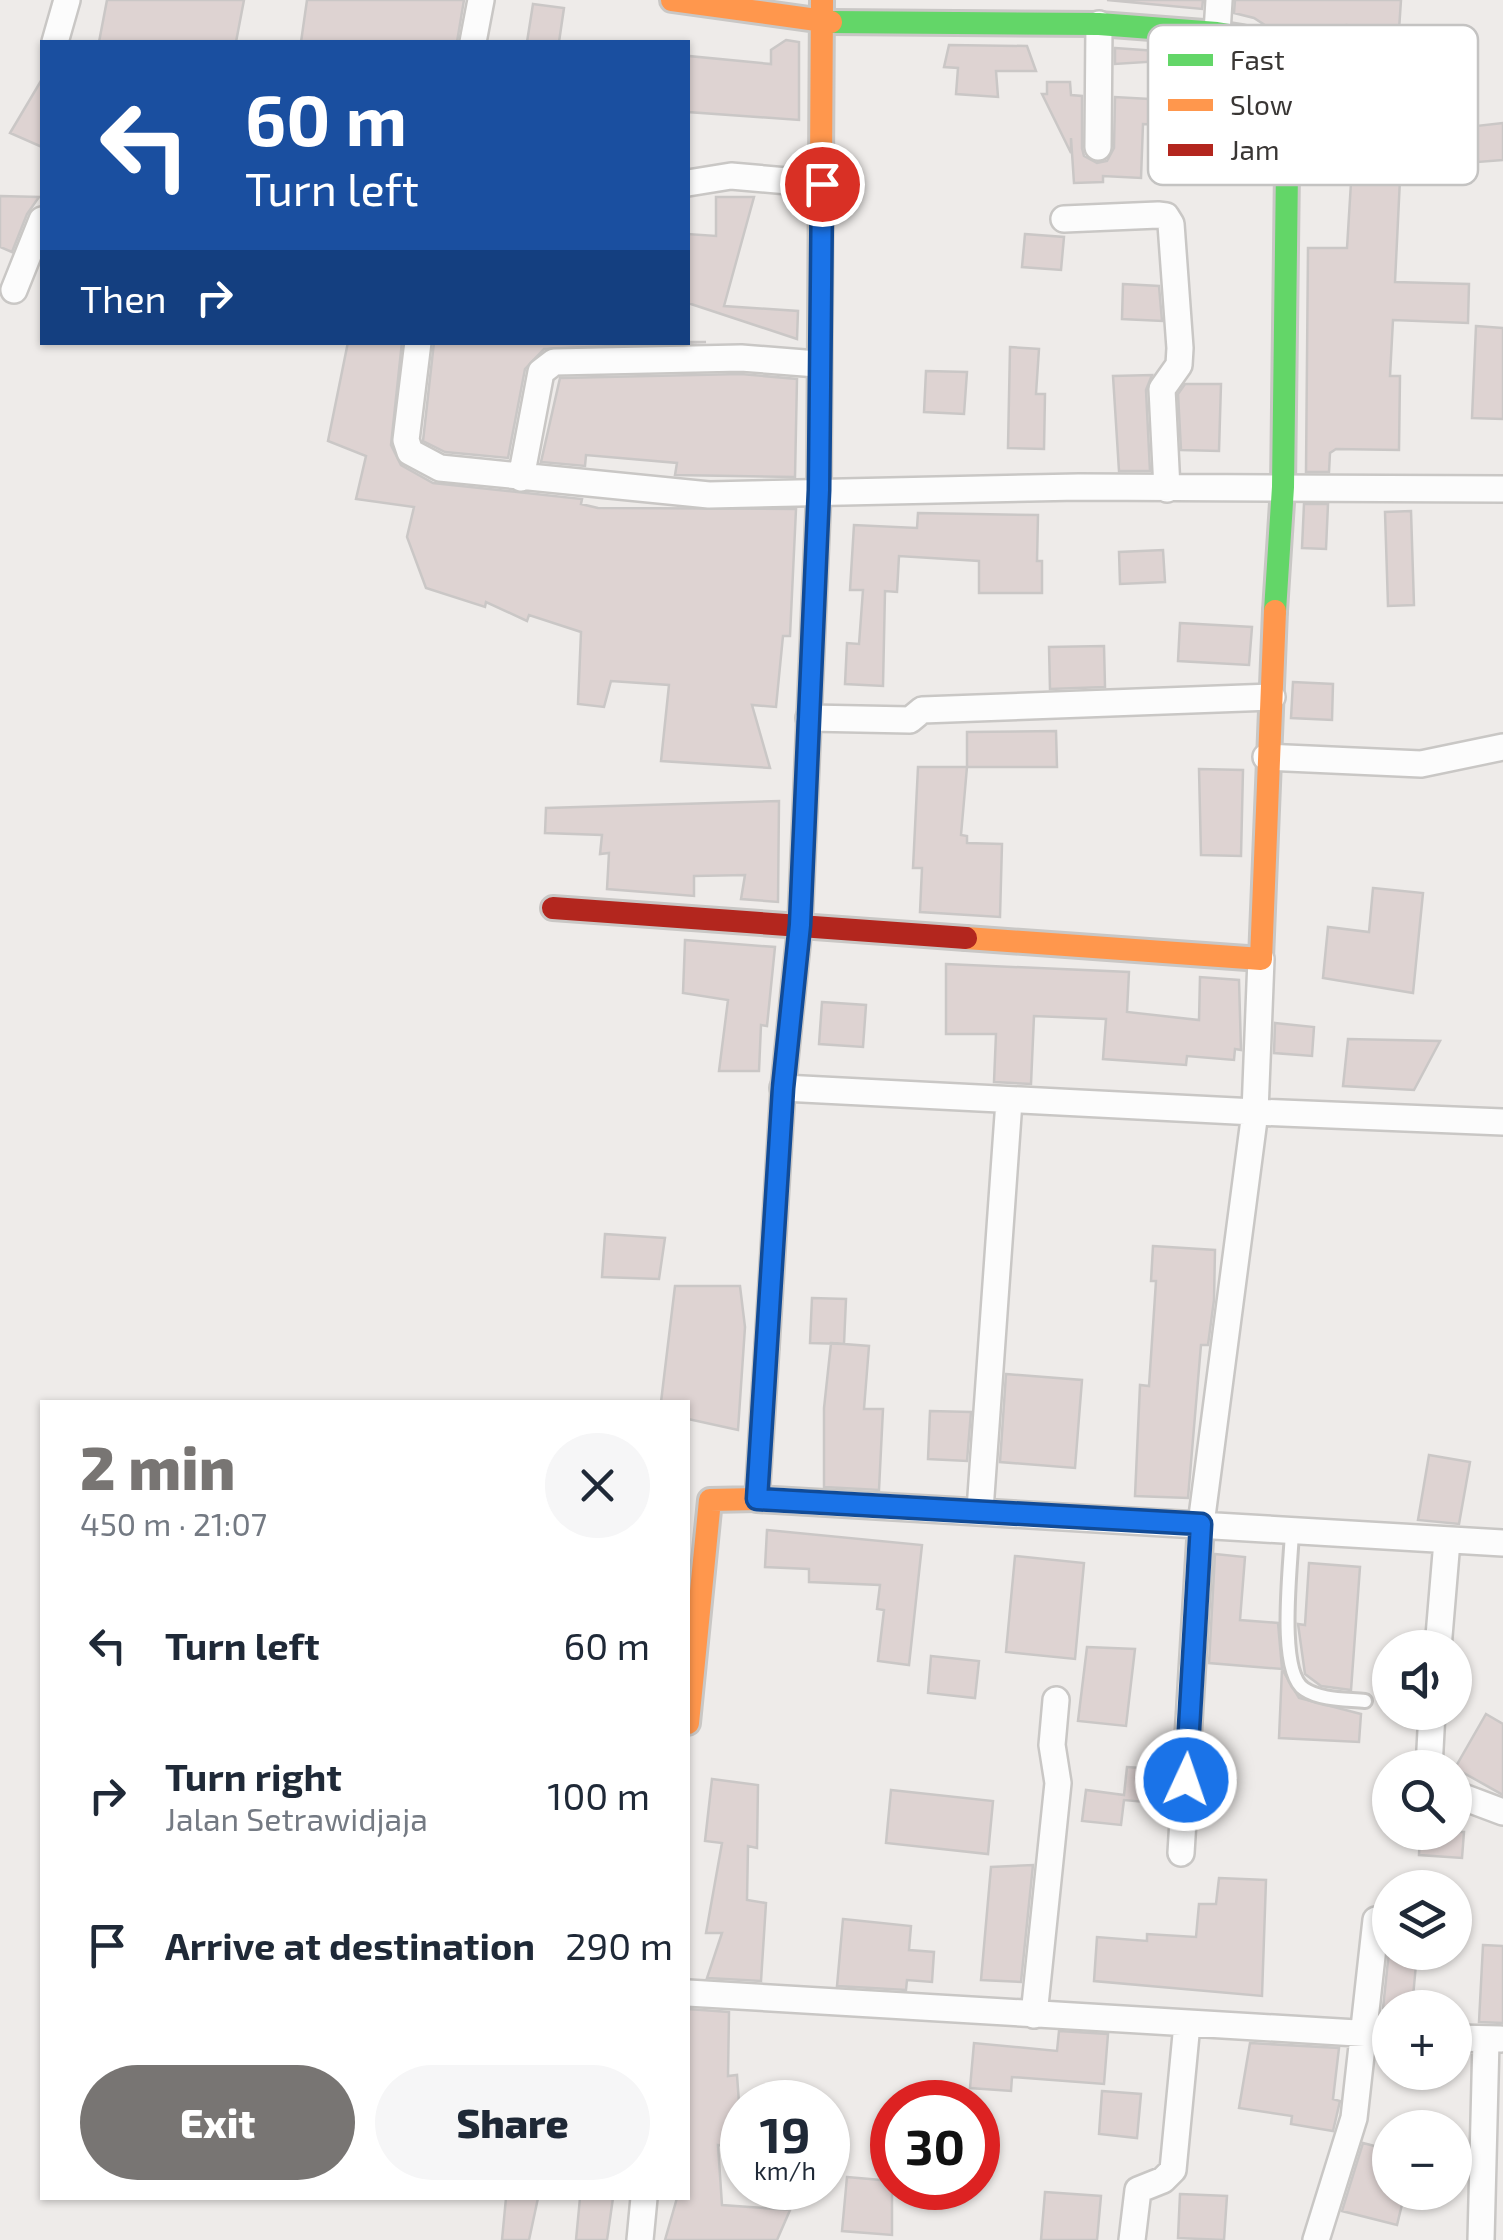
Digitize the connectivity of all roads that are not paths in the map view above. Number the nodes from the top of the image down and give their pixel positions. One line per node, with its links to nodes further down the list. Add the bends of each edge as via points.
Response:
1 (67, 0): 9 (street)
2 (481, 0): 10 (street)
3 (672, 0): 5 (street)
4 (1219, 0): 7 (street)
5 (821, 11): 6 (street); 13 (street)
6 (1099, 24): 8 (street); 11 (street)
7 (1217, 25)
8 (1148, 28)
9 (56, 40)
10 (473, 40)
11 (1098, 147)
12 (690, 183): 13 (street, via 731,176)
13 (822, 184): 19 (street)
14 (1287, 185): 21 (street)
15 (1064, 219): 22 (street, via 1158,214 1171,224 1180,348 1179,364 1162,389)
16 (40, 225): 17 (street)
17 (14, 290)
18 (418, 345): 20 (street, via 406,425 410,452 440,468)
19 (817, 364): 20 (street, via 741,358 554,362 541,372); 24 (street)
20 (521, 478): 24 (street, via 709,495)
21 (1282, 487): 22 (street); 23 (street); 25 (street)
22 (1167, 489): 24 (street)
23 (1503, 489)
24 (819, 490): 26 (street)
25 (1272, 696): 26 (street, via 922,710 910,720); 28 (street)
26 (809, 718): 30 (street)
27 (1503, 747): 28 (street, via 1421,764)
28 (1266, 757): 31 (street)
29 (553, 908): 30 (street)
30 (800, 925): 31 (street); 32 (street)
31 (1261, 959): 34 (street)
32 (783, 1088): 33 (street); 37 (street)
33 (1009, 1101): 34 (street); 38 (street)
34 (1254, 1112): 35 (street); 39 (street)
35 (1503, 1122)
36 (699, 1498): 37 (street); 43 (street)
37 (757, 1499): 38 (street)
38 (980, 1510): 39 (street)
39 (1201, 1524): 40 (street); 50 (street)
40 (1292, 1531): 41 (street); 47 (lane, via 1288,1668 1317,1696)
41 (1447, 1541): 42 (street); 44 (street)
42 (1503, 1543)
43 (694, 1608): 45 (street)
44 (1440, 1630)
45 (690, 1685)
46 (1056, 1700): 52 (street, via 1052,1745 1058,1783)
47 (1365, 1701)
48 (1472, 1800): 49 (street)
49 (1503, 1812)
50 (1181, 1854)
51 (690, 1993): 52 (street)
52 (1034, 2015): 53 (street)
53 (1187, 2024): 54 (street); 59 (street, via 1173,2170 1138,2190)
54 (1372, 2034)
55 (1495, 2039): 61 (street)
56 (1372, 2052): 60 (street)
57 (644, 2200): 58 (street)
58 (640, 2240)
59 (1132, 2240)
60 (1316, 2240)
61 (1482, 2240)

